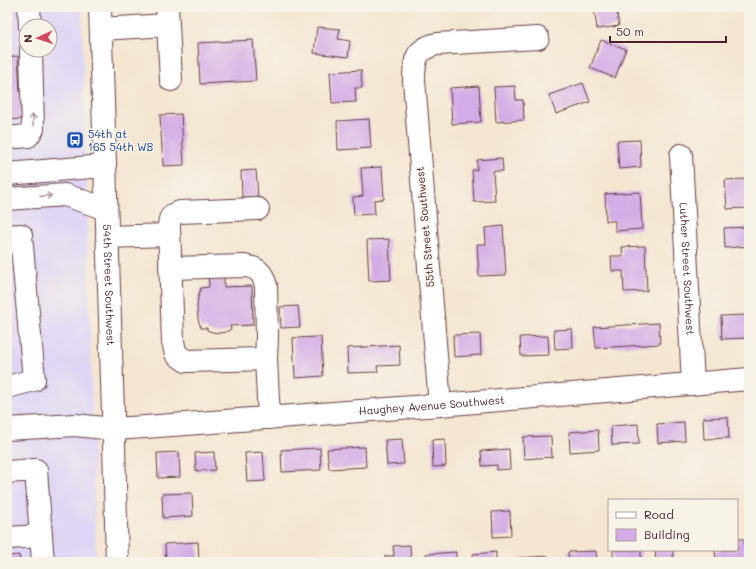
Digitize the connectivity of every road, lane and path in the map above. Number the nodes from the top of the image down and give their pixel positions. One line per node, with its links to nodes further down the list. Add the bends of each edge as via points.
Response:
1 (30, 7): 4 (street)
2 (100, 7): 5 (street, 54th Street Southwest)
3 (167, 16): 5 (street); 8 (street)
4 (30, 18)
5 (101, 29): 11 (street, 54th Street Southwest)
6 (538, 38): 24 (street, 55th Street Southwest, via 430,46 420,51 414,64)
7 (31, 58): 9 (street, one-way to 7, via 28,136 33,129)
8 (171, 80)
9 (7, 138)
10 (682, 155): 22 (street, Luther Street Southwest)
11 (104, 166): 12 (street); 14 (street, 54th Street Southwest)
12 (7, 174)
13 (7, 199): 14 (street, one-way to 14, via 65,195)
14 (106, 209): 18 (street, 54th Street Southwest)
15 (258, 209): 16 (street, via 180,212 174,214 169,221)
16 (169, 235): 18 (street); 19 (street)
17 (7, 236): 23 (street, via 21,235 34,380)
18 (107, 237): 27 (street, 54th Street Southwest)
19 (170, 268): 20 (street, via 172,342 180,359 192,362); 20 (street, via 245,266 257,269 266,286)
20 (266, 359): 25 (street)
21 (749, 379): 22 (street, Haughey Avenue Southwest)
22 (693, 384): 24 (street, Haughey Avenue Southwest)
23 (7, 387)
24 (440, 405): 25 (street, Haughey Avenue Southwest)
25 (269, 418): 27 (street, Haughey Avenue Southwest)
26 (7, 429): 27 (street, Haughey Avenue Southwest, via 75,425)
27 (114, 429): 32 (street, 54th Street Southwest)
28 (7, 472): 29 (street, via 36,470)
29 (41, 536): 30 (street); 31 (street)
30 (7, 538)
31 (43, 562)
32 (117, 562)

